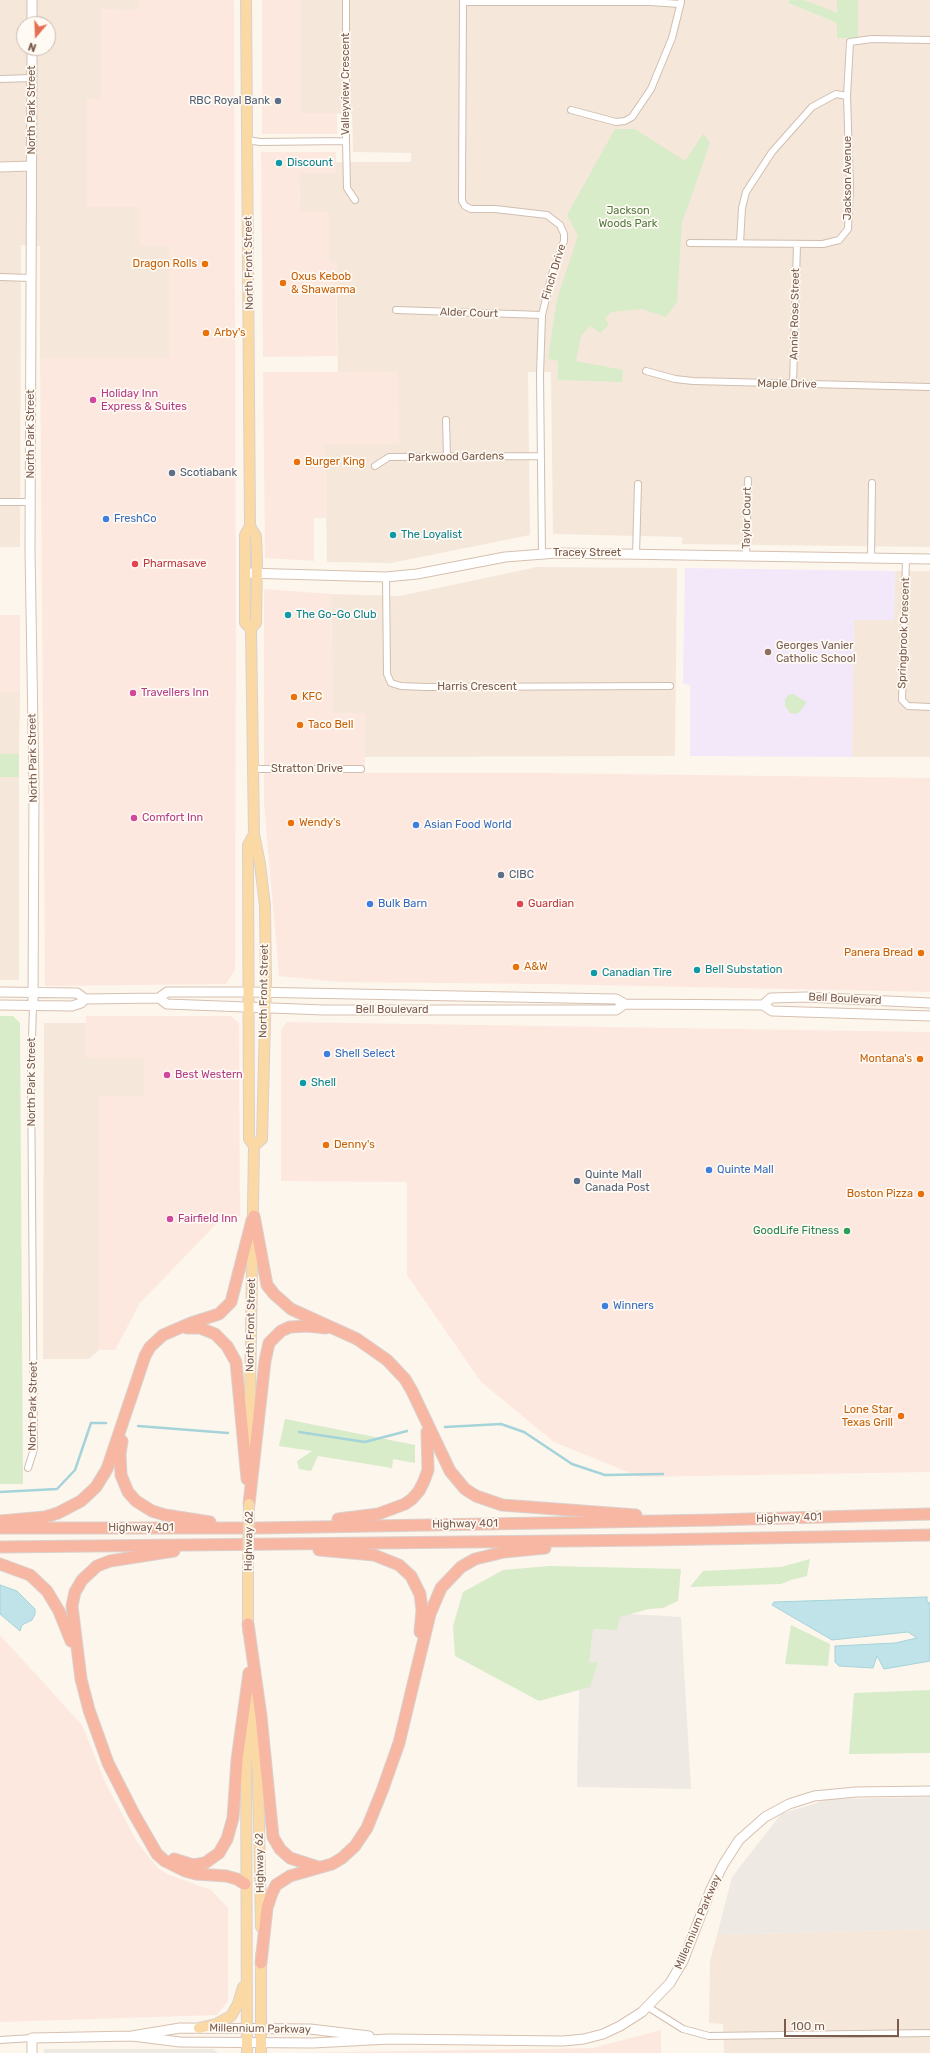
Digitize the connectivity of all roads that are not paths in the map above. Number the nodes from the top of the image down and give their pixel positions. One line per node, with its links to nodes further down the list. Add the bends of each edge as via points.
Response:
1 (32, 0): 6 (street)
2 (246, 0): 13 (main road, North Front Street)
3 (346, 0): 14 (street, Valleyview Crescent)
4 (463, 1): 5 (street); 24 (street, Finch Drive, via 462,201 471,209 539,213 555,220 560,226 564,241 552,274)
5 (680, 2): 12 (street, via 672,38 651,89 637,111 625,121 608,120)
6 (32, 16)
7 (930, 40): 11 (street, Jackson Avenue, via 850,42)
8 (32, 56): 9 (street, North Park Street)
9 (32, 78): 10 (street); 16 (street, North Park Street)
10 (0, 79)
11 (847, 96): 19 (street, via 836,94 812,106 772,152 746,192 742,208); 20 (street, Jackson Avenue, via 850,188 848,229 840,240 823,244)
12 (571, 110)
13 (247, 140): 14 (street, Valleyview Crescent); 37 (main road, North Front Street)
14 (346, 141): 17 (street, via 347,188)
15 (0, 166): 16 (street)
16 (31, 166): 22 (street, North Park Street)
17 (355, 200)
18 (690, 243): 19 (street, Jackson Avenue)
19 (740, 243): 20 (street, Jackson Avenue)
20 (797, 244): 26 (street, Annie Rose Street)
21 (0, 277): 22 (street)
22 (31, 278): 36 (street, North Park Street)
23 (396, 310): 24 (street, Alder Court)
24 (542, 315): 29 (street, Finch Drive)
25 (646, 371): 26 (street, Maple Drive, via 676,380)
26 (793, 385): 27 (street, Maple Drive)
27 (930, 386)
28 (446, 420): 30 (street)
29 (540, 456): 30 (street, Parkwood Gardens); 38 (street, Finch Drive)
30 (447, 457): 31 (street, Parkwood Gardens, via 389,457)
31 (375, 466)
32 (748, 480): 40 (street, Taylor Court)
33 (872, 483): 41 (street)
34 (638, 484): 39 (street)
35 (0, 502): 36 (street)
36 (30, 502): 56 (street, North Park Street)
37 (250, 526): 44 (main road, North Front Street, via 245,535); 45 (main road, North Front Street, via 256,536)
38 (542, 554): 39 (street, Tracey Street); 46 (street, Tracey Street)
39 (636, 554): 40 (street, Tracey Street)
40 (746, 556): 41 (street, Tracey Street)
41 (871, 559): 42 (street, Tracey Street)
42 (906, 559): 43 (street, Tracey Street); 49 (street, Springbrook Crescent, via 902,700 908,706)
43 (930, 559)
44 (246, 573): 45 (street, Tracey Street); 47 (main road, North Front Street, via 245,624)
45 (257, 573): 46 (street, Tracey Street); 47 (main road, North Front Street, via 256,623)
46 (386, 577): 48 (street, Harris Crescent, via 387,674 391,683 426,687)
47 (251, 630): 50 (main road, North Front Street)
48 (670, 686)
49 (930, 707)
50 (253, 769): 51 (street, Stratton Drive); 52 (main road, North Front Street)
51 (361, 769)
52 (254, 834): 54 (main road, North Front Street, via 248,845); 55 (main road, North Front Street, via 265,894)
53 (0, 992): 56 (street, Bell Boulevard)
54 (249, 992): 55 (street, Bell Boulevard); 57 (street, Bell Boulevard, via 167,992); 64 (main road, North Front Street)
55 (265, 992): 60 (street, Bell Boulevard, via 616,999); 65 (main road, North Front Street)
56 (34, 993): 58 (street, Bell Boulevard, via 77,993); 63 (street, North Park Street)
57 (159, 998): 58 (street, Bell Boulevard); 64 (street, Bell Boulevard, via 167,1004)
58 (85, 999): 63 (street, Bell Boulevard, via 72,1006)
59 (930, 1003): 62 (street, Bell Boulevard, via 806,997 771,998)
60 (625, 1004): 62 (street, Bell Boulevard); 65 (street, Bell Boulevard, via 616,1010)
61 (0, 1005): 63 (street, Bell Boulevard)
62 (763, 1005): 66 (street, Bell Boulevard, via 772,1011)
63 (33, 1006): 73 (street, North Park Street, via 31,1071 34,1449)
64 (250, 1007): 65 (street, Bell Boulevard); 67 (main road, North Front Street, via 249,1139)
65 (265, 1008): 67 (main road, North Front Street, via 262,1139)
66 (930, 1016)
67 (254, 1146): 68 (main road, North Front Street)
68 (254, 1216): 69 (highway, via 230,1302 219,1314); 70 (highway, via 267,1285 291,1309); 74 (main road, North Front Street, via 250,1324)
69 (170, 1331): 71 (highway, via 156,1341 145,1356); 74 (highway, via 193,1327 207,1330 221,1338 236,1362)
70 (344, 1332): 72 (highway, via 367,1344 396,1369 412,1391); 74 (highway, via 322,1327 299,1326 281,1331 269,1343)
71 (126, 1418): 77 (highway, via 103,1478 85,1497 69,1508 45,1517); 80 (highway, via 120,1454 121,1475 128,1492 136,1501 164,1515)
72 (426, 1422): 76 (highway, via 457,1482 488,1502 518,1507); 78 (highway, via 428,1470 419,1491 406,1504 359,1518)
73 (28, 1468)
74 (249, 1504): 87 (main road, Highway 62, bridge)
75 (930, 1514): 76 (highway, Highway 401)
76 (715, 1520): 78 (highway, Highway 401)
77 (0, 1521)
78 (274, 1527): 80 (highway, Highway 401)
79 (0, 1528): 80 (highway, Highway 401)
80 (258, 1528)
81 (930, 1535): 82 (highway, Highway 401)
82 (652, 1540): 84 (highway, Highway 401); 89 (highway, via 504,1552 468,1563 450,1577 438,1594 430,1614)
83 (220, 1544): 84 (highway, Highway 401); 85 (highway, Highway 401); 88 (highway, via 118,1559 92,1570 82,1580 74,1598 72,1613)
84 (235, 1544): 89 (highway, via 363,1553 382,1557 399,1565 414,1582 421,1602)
85 (0, 1547)
86 (0, 1564): 88 (highway, via 30,1576 47,1591 63,1620)
87 (248, 1624): 90 (main road, Highway 62); 93 (highway, via 261,1716 273,1837 280,1849 290,1858)
88 (78, 1662): 92 (highway, via 89,1710 101,1746 116,1781)
89 (415, 1672): 93 (highway, via 399,1742 367,1828 348,1854 332,1864)
90 (248, 1673): 92 (highway, via 237,1753 233,1818 230,1833 222,1849 205,1863 186,1864 163,1852); 94 (main road, Highway 62); 96 (main road, Highway 62, via 258,1776)
91 (930, 1790): 97 (street, Millennium Parkway, via 814,1796 790,1804 760,1821 740,1840 723,1864 683,1961 670,1983)
92 (146, 1834): 94 (highway, via 157,1854 178,1869 196,1874 232,1877)
93 (319, 1867): 96 (highway, via 290,1876 274,1888 267,1908)
94 (245, 1884): 95 (main road, Highway 62)
95 (246, 1955): 98 (main road, Highway 62); 99 (main road, via 242,1992 235,2012 221,2022)
96 (261, 1963): 100 (main road, Highway 62)
97 (648, 2007): 101 (street, via 683,2029 709,2036); 104 (street, Millennium Parkway, via 612,2030 573,2040)
98 (247, 2027): 99 (street, Millennium Parkway); 100 (street, Millennium Parkway); 106 (main road, Highway 62)
99 (199, 2028): 102 (street, Millennium Parkway, via 180,2028)
100 (261, 2028): 104 (street, Millennium Parkway, via 334,2031); 107 (main road, Highway 62)
101 (930, 2033)
102 (132, 2036): 103 (street, Millennium Parkway); 106 (street, Millennium Parkway)
103 (32, 2038): 105 (street, Millennium Parkway); 108 (street)
104 (388, 2039): 107 (street, Millennium Parkway)
105 (0, 2040)
106 (247, 2048): 107 (street, Millennium Parkway)
107 (261, 2048)
108 (32, 2053)

